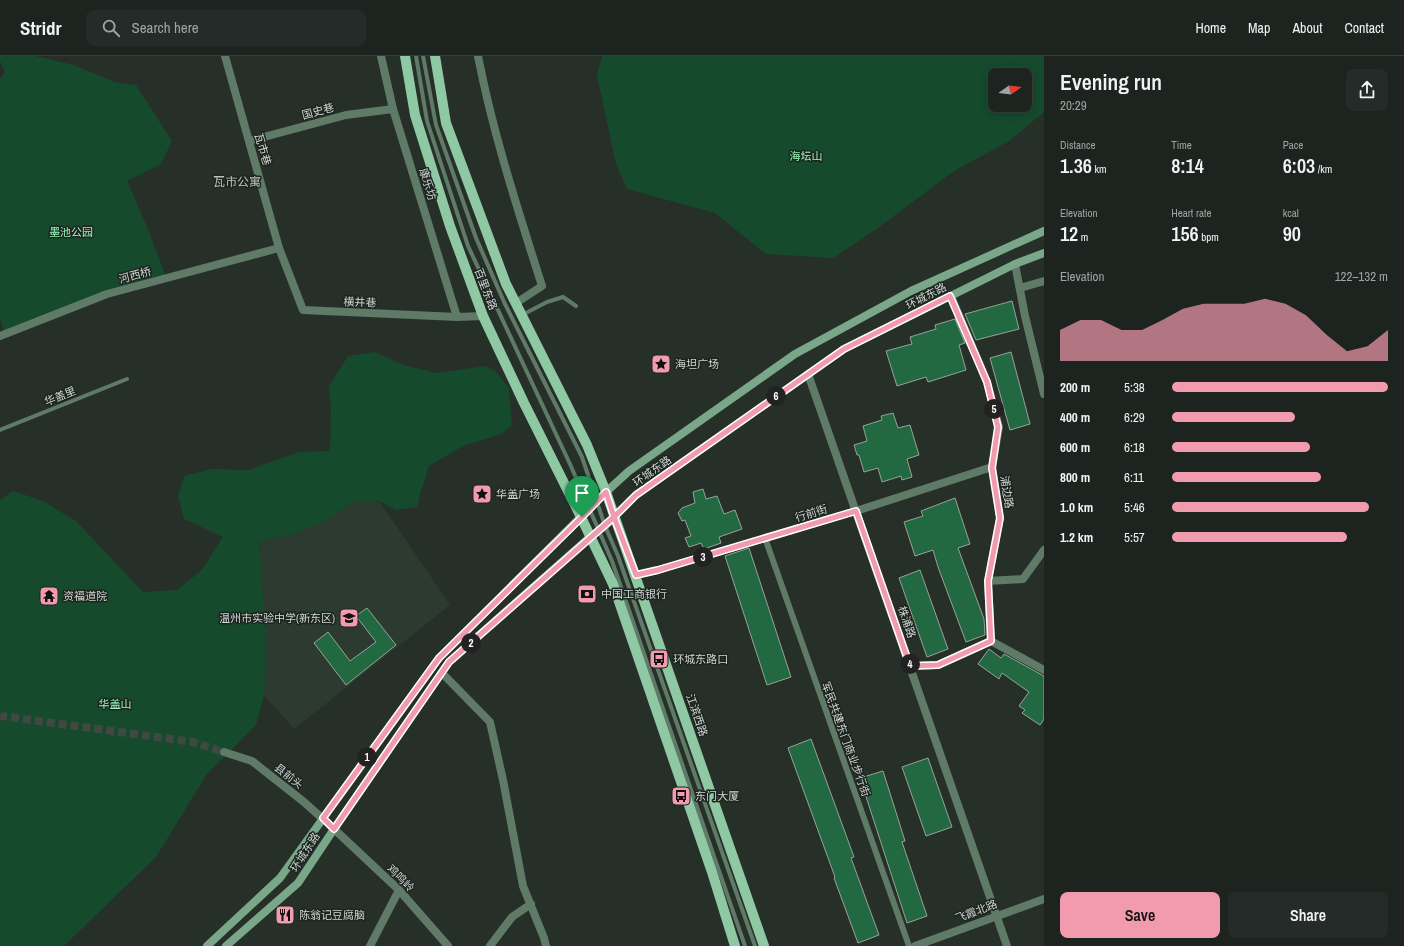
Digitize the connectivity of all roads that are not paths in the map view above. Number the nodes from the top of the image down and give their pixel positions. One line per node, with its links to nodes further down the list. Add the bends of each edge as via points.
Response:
1 (225, 56): 9 (street, 瓦市巷)
2 (381, 56): 8 (street, 康乐坊)
3 (405, 56): 20 (main road, 百里东路, via 416,115 450,226)
4 (416, 56): 30 (lane, via 427,121 468,246)
5 (423, 56): 29 (lane, via 436,126 476,238 505,304 582,457)
6 (435, 56): 17 (main road, 百里东路, via 446,122 506,284)
7 (478, 56): 17 (street, via 486,98 512,193 542,286)
8 (393, 109): 9 (street, 国史巷, via 346,115); 21 (street, 康乐坊)
9 (249, 141): 11 (street, 瓦市巷)
10 (1044, 232): 28 (main road, 环城东路, via 911,291 795,354 629,471)
11 (279, 248): 21 (street, 横井巷, via 303,310); 22 (street, 河西桥, via 107,294)
12 (1044, 253): 13 (main road, 环城东路)
13 (1015, 264): 15 (street); 16 (main road, 环城东路)
14 (1044, 281): 15 (street)
15 (1020, 288): 25 (street)
16 (950, 296): 23 (main road, 环城东路, via 844,349); 27 (street, 浦边路, via 987,382 998,427)
17 (516, 303): 19 (main road, 百里东路)
18 (576, 306): 19 (lane, via 563,297 546,302)
19 (522, 315): 28 (main road, 百里东路, via 587,445)
20 (484, 316): 21 (street, 横井巷); 32 (main road, 百里东路, via 524,403)
21 (457, 317)
22 (0, 336)
23 (808, 374): 31 (street, 株浦路); 33 (main road, 环城东路, via 636,495)
24 (127, 379): 26 (lane, 华盖里)
25 (1044, 394)
26 (0, 430)
27 (992, 468): 31 (street, 行前街); 38 (street, 浦边路, via 1000,518)
28 (606, 492): 29 (main road, 环城东路); 33 (main road, 江滨西路)
29 (596, 501): 30 (main road, 环城东路); 34 (lane)
30 (589, 510): 32 (main road, 环城东路); 34 (lane)
31 (856, 511): 35 (street, 行前街); 40 (street, 株浦路)
32 (582, 517): 34 (main road); 44 (main road, 环城东路, via 439,658)
33 (614, 517): 34 (main road, 环城东路); 37 (main road, 江滨西路)
34 (598, 531): 42 (main road, 环城东路, via 449,662); 56 (main road, via 615,592); 57 (lane, via 612,561); 58 (lane, via 618,556)
35 (764, 538): 37 (street, 行前街); 60 (street, 军民共建东门商业步行街)
36 (1044, 550): 38 (street, via 1023,579)
37 (636, 575): 59 (main road, 江滨西路)
38 (988, 581): 39 (street, 浦边路)
39 (991, 641): 40 (street, via 938,665); 41 (street)
40 (910, 666): 49 (street, 株浦路)
41 (1044, 670)
42 (442, 673): 45 (main road, 环城东路); 48 (street, via 490,722 523,886)
43 (224, 752): 44 (street, 县前头, via 252,761)
44 (323, 818): 45 (street, 县前头); 50 (main road, 环城东路, via 280,878)
45 (334, 829): 46 (street, 鸡鸣岭); 51 (main road, 环城东路, via 298,883)
46 (399, 890): 52 (street); 53 (street, 鸡鸣岭)
47 (1044, 899): 49 (street, 飞霞北路)
48 (531, 904): 54 (street, via 512,917); 55 (street)
49 (996, 915): 61 (street, 飞霞北路); 62 (street, 株浦路)
50 (207, 946)
51 (226, 946)
52 (370, 946)
53 (448, 946)
54 (490, 946)
55 (546, 946)
56 (735, 946)
57 (745, 946)
58 (756, 946)
59 (764, 946)
60 (909, 946)
61 (915, 946)
62 (1007, 946)

